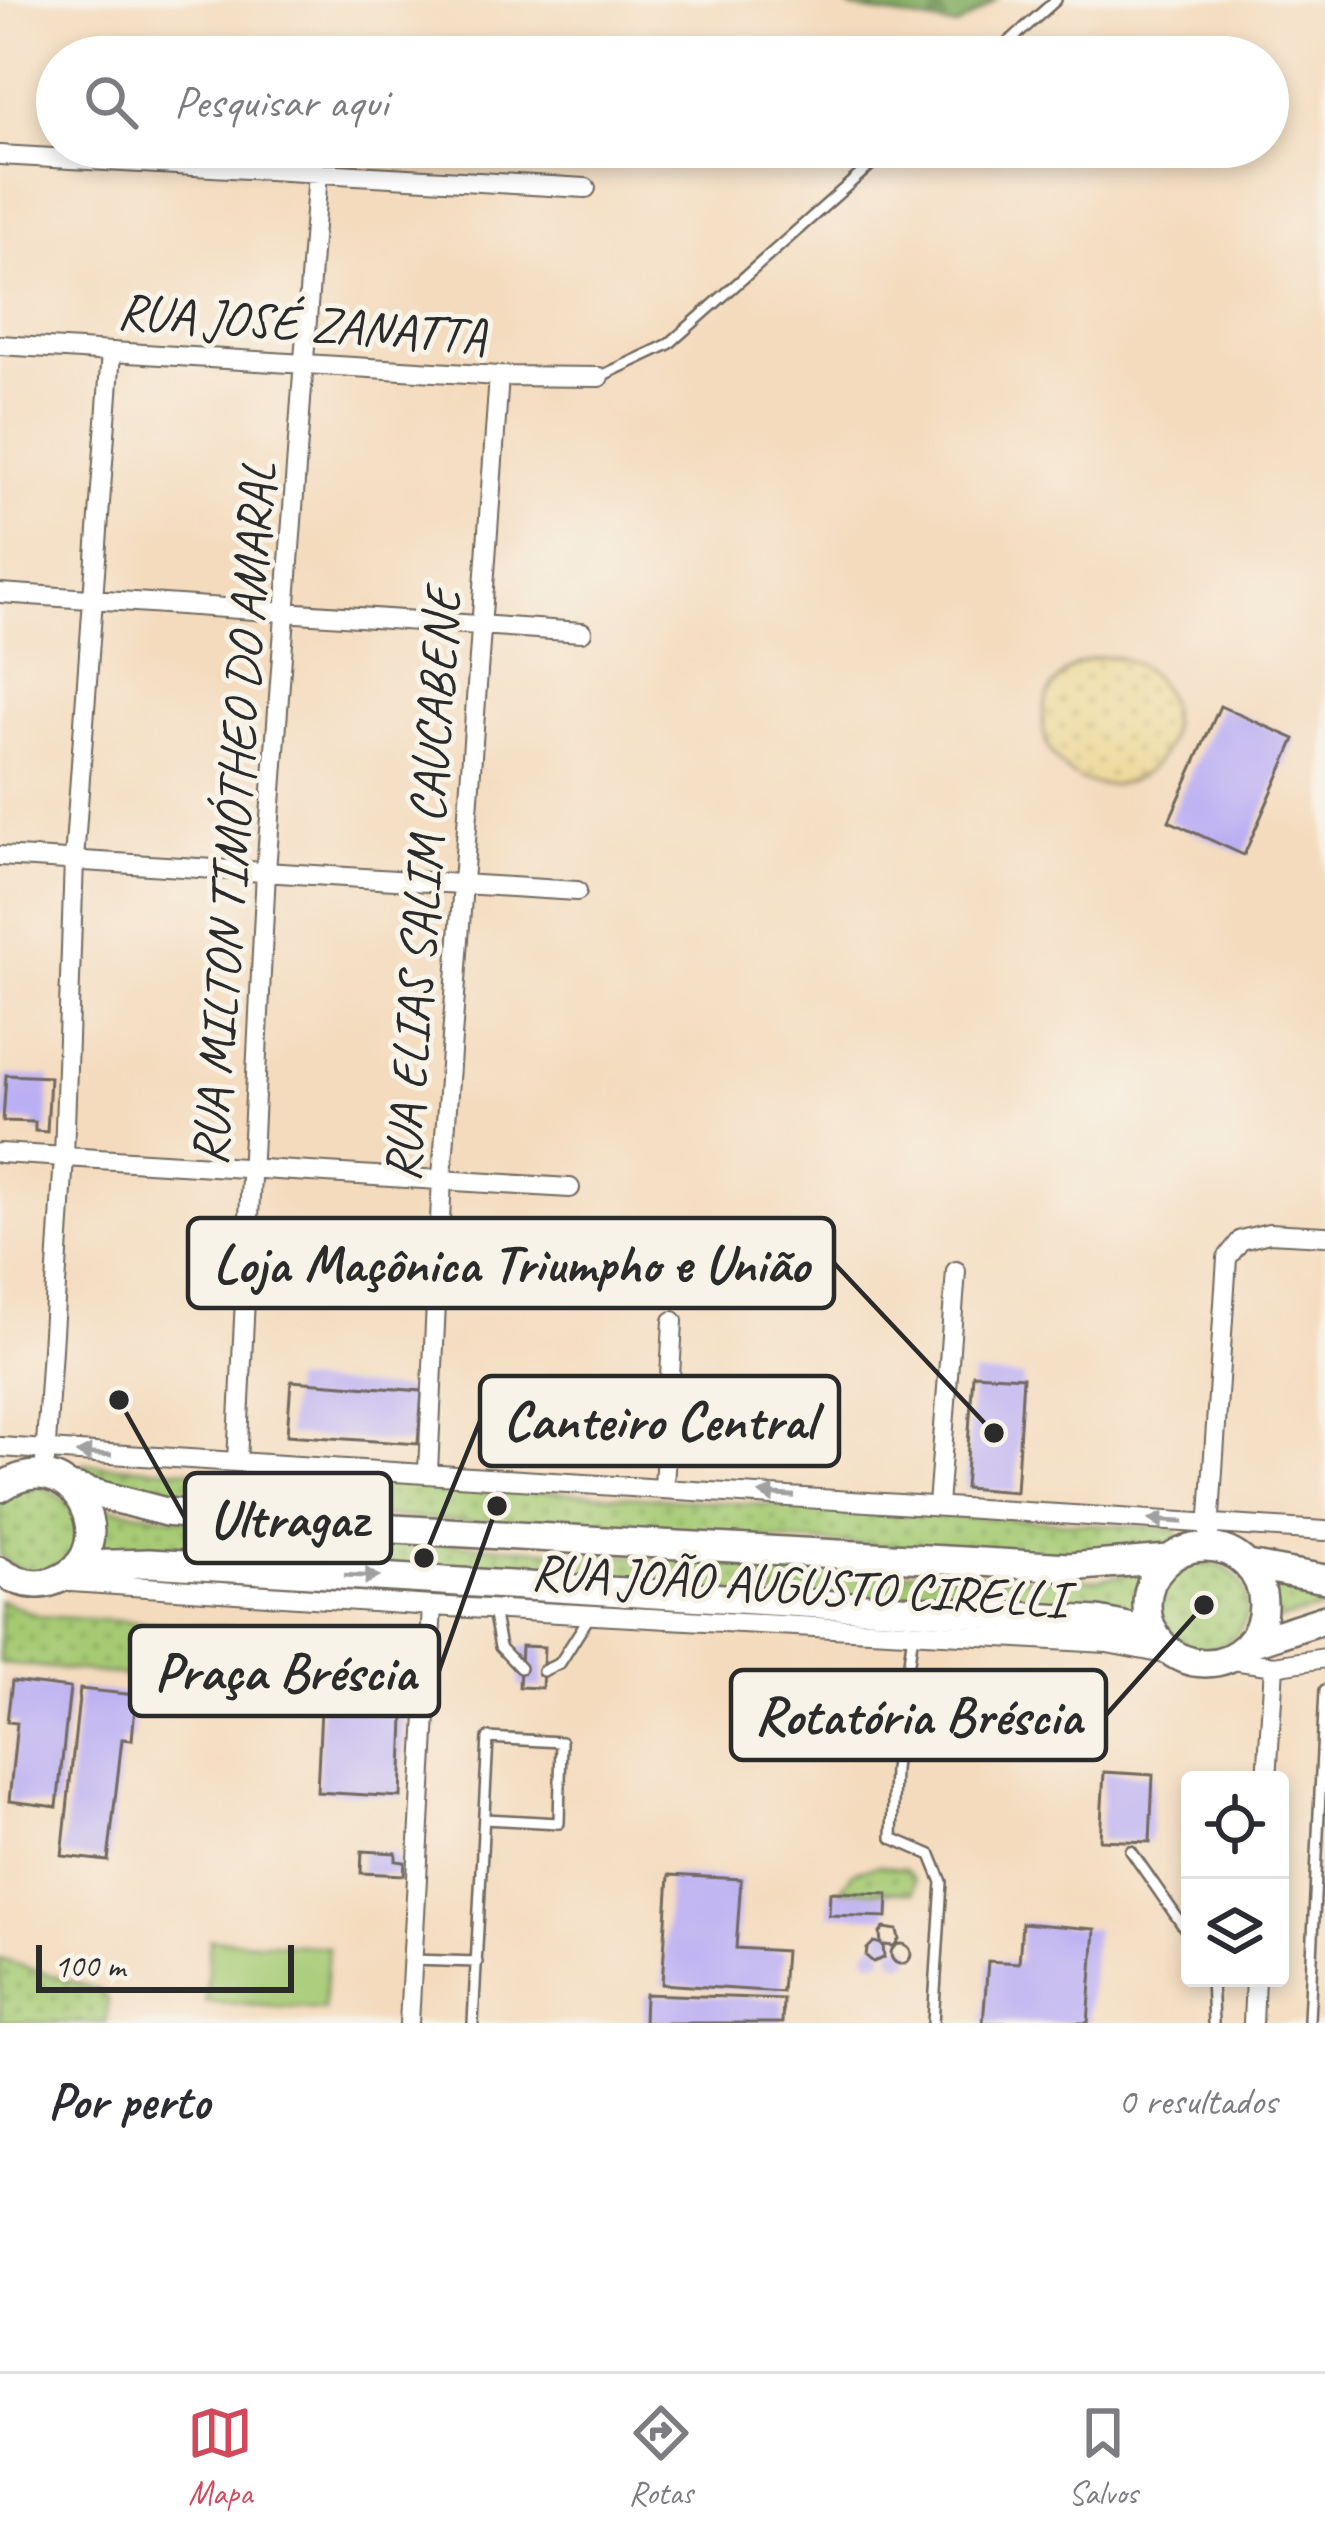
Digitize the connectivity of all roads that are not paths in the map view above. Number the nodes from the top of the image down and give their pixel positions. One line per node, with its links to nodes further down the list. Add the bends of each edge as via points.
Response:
1 (1056, 0): 2 (lane)
2 (1016, 36)
3 (0, 155): 4 (street)
4 (36, 157)
5 (243, 168): 7 (street)
6 (867, 168): 13 (lane, via 669,344)
7 (318, 172): 8 (street); 11 (street, RUA MILTON TIMÓTHEO DO AMARAL)
8 (586, 188)
9 (0, 345): 10 (street, RUA JOSÉ ZANATTA)
10 (112, 352): 11 (street, RUA JOSÉ ZANATTA); 15 (street)
11 (305, 362): 12 (street, RUA JOSÉ ZANATTA); 16 (street, RUA MILTON TIMÓTHEO DO AMARAL)
12 (499, 376): 13 (street, RUA JOSÉ ZANATTA); 17 (street, RUA ELIAS SALIM CAUCABENE)
13 (599, 377)
14 (0, 593): 15 (street)
15 (96, 597): 16 (street); 20 (street)
16 (287, 610): 17 (street); 21 (street, RUA MILTON TIMÓTHEO DO AMARAL)
17 (481, 625): 18 (street); 22 (street, RUA ELIAS SALIM CAUCABENE)
18 (582, 632)
19 (0, 856): 20 (street)
20 (74, 860): 21 (street); 25 (street)
21 (266, 871): 22 (street); 26 (street, RUA MILTON TIMÓTHEO DO AMARAL)
22 (463, 883): 23 (street); 27 (street, RUA ELIAS SALIM CAUCABENE)
23 (578, 891)
24 (0, 1153): 25 (street)
25 (64, 1157): 26 (street); 34 (street)
26 (250, 1166): 27 (street); 33 (street, RUA MILTON TIMÓTHEO DO AMARAL)
27 (442, 1178): 28 (street); 35 (street, RUA ELIAS SALIM CAUCABENE)
28 (570, 1188)
29 (1325, 1236): 41 (street, via 1270,1233 1240,1240 1227,1258)
30 (956, 1271): 39 (street)
31 (673, 1321): 38 (street)
32 (0, 1447): 34 (street)
33 (237, 1462): 34 (street, one-way to 34); 35 (street)
34 (44, 1463): 36 (main road); 37 (main road)
35 (428, 1472): 38 (street)
36 (70, 1487): 42 (main road, via 166,1512 252,1521 1047,1566); 45 (main road, via 89,1516 86,1550)
37 (0, 1488)
38 (664, 1488): 39 (street, one-way to 38)
39 (938, 1505): 41 (street, one-way to 39)
40 (1325, 1531): 41 (street)
41 (1208, 1535): 42 (main road); 43 (main road)
42 (1169, 1559): 51 (main road, via 1149,1593)
43 (1248, 1565): 46 (main road); 53 (main road, via 1263,1613)
44 (0, 1570): 45 (main road, via 38,1585)
45 (67, 1573): 47 (street, RUA JOÃO AUGUSTO CIRELLI); 51 (main road, one-way to 51, via 148,1563 1027,1616)
46 (1325, 1579)
47 (432, 1606): 48 (street, RUA JOÃO AUGUSTO CIRELLI); 64 (street)
48 (494, 1610): 49 (street, RUA JOÃO AUGUSTO CIRELLI); 57 (lane, via 500,1647)
49 (590, 1615): 52 (street, RUA JOÃO AUGUSTO CIRELLI); 58 (lane, via 560,1663)
50 (1325, 1619): 53 (main road)
51 (1154, 1632): 54 (main road)
52 (914, 1634): 54 (street, RUA JOÃO AUGUSTO CIRELLI, via 1107,1643); 71 (lane, via 892,1838 931,1855 942,1882)
53 (1237, 1652): 54 (main road, via 1208,1663); 56 (street)
54 (1176, 1657)
55 (1325, 1658): 56 (street)
56 (1274, 1666): 60 (street)
57 (520, 1669)
58 (543, 1671)
59 (1325, 1690): 68 (lane)
60 (1268, 1771)
61 (484, 1819): 61 (lane, via 488,1738 561,1742 559,1823); 65 (lane)
62 (1131, 1851): 63 (lane)
63 (1181, 1923)
64 (412, 1960): 65 (lane); 69 (street)
65 (477, 1962): 70 (lane)
66 (1211, 1987): 72 (lane)
67 (1255, 1987): 73 (street)
68 (1309, 2020)
69 (409, 2023)
70 (473, 2023)
71 (933, 2023)
72 (1213, 2023)
73 (1253, 2023)

